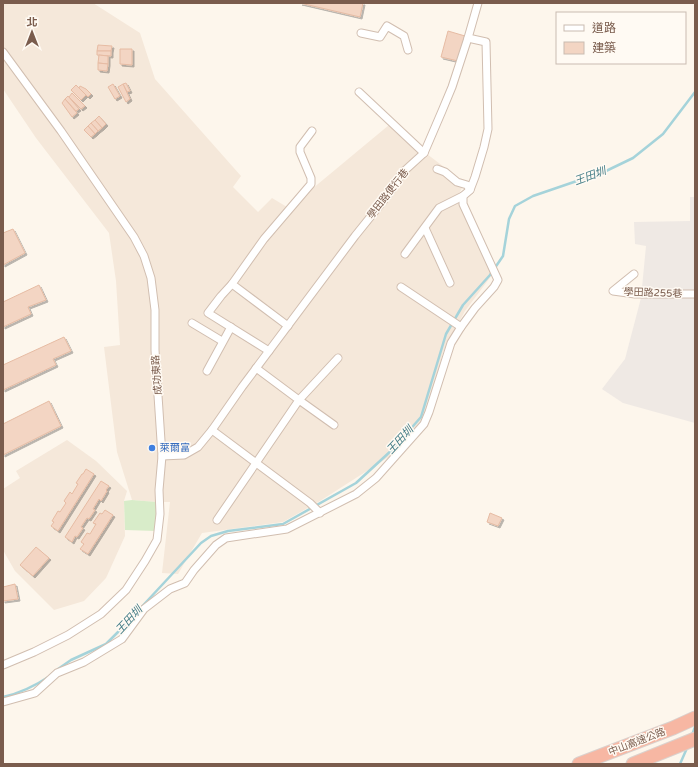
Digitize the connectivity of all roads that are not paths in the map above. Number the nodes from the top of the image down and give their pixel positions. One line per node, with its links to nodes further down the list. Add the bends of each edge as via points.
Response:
1 (478, 3): 3 (street, 學田路便行巷)
2 (362, 33): 4 (street, via 380,37 387,26 404,36)
3 (468, 38): 8 (street, 學田路便行巷); 10 (street, via 486,42 488,129)
4 (408, 50)
5 (3, 52): 31 (street, 成功東路, via 61,131 144,256 151,278 155,310)
6 (359, 92): 8 (street)
7 (312, 131): 16 (street, via 300,147 311,184 264,239)
8 (424, 153): 20 (street, 學田路便行巷, via 402,172 388,195)
9 (437, 169): 10 (street, via 457,182 467,185)
10 (470, 190): 11 (street)
11 (463, 196): 12 (street, via 439,208); 22 (street, via 463,204 498,280)
12 (424, 228): 13 (street); 15 (street)
13 (405, 254)
14 (634, 274): 18 (street, 學田路255巷, via 613,291 635,294)
15 (450, 283)
16 (232, 284): 20 (street); 21 (street, via 208,313)
17 (401, 287): 22 (street)
18 (695, 294)
19 (192, 322): 23 (street)
20 (288, 326): 24 (street, 學田路便行巷)
21 (230, 327): 23 (street); 24 (street)
22 (460, 327): 33 (street, via 451,343 424,424 376,478 356,494)
23 (222, 340): 27 (street)
24 (269, 351): 26 (street, 學田路便行巷)
25 (338, 358): 28 (street)
26 (256, 368): 28 (street); 30 (street, 學田路便行巷)
27 (207, 371)
28 (299, 400): 29 (street); 32 (street)
29 (334, 425)
30 (212, 430): 31 (street, 學田路便行巷, via 198,447 184,455); 32 (street)
31 (162, 456): 35 (street, 成功東路, via 157,540 126,590 101,614 68,635)
32 (256, 463): 33 (street); 34 (street)
33 (320, 512): 36 (street, via 287,529 226,538 216,545 185,583 170,589 144,609 122,639 84,662 57,674 35,693)
34 (217, 520)
35 (3, 665)
36 (3, 702)
37 (695, 718): 39 (highway, 中山高速公路)
38 (695, 739): 40 (highway, 中山高速公路)
39 (579, 764)
40 (633, 764)

